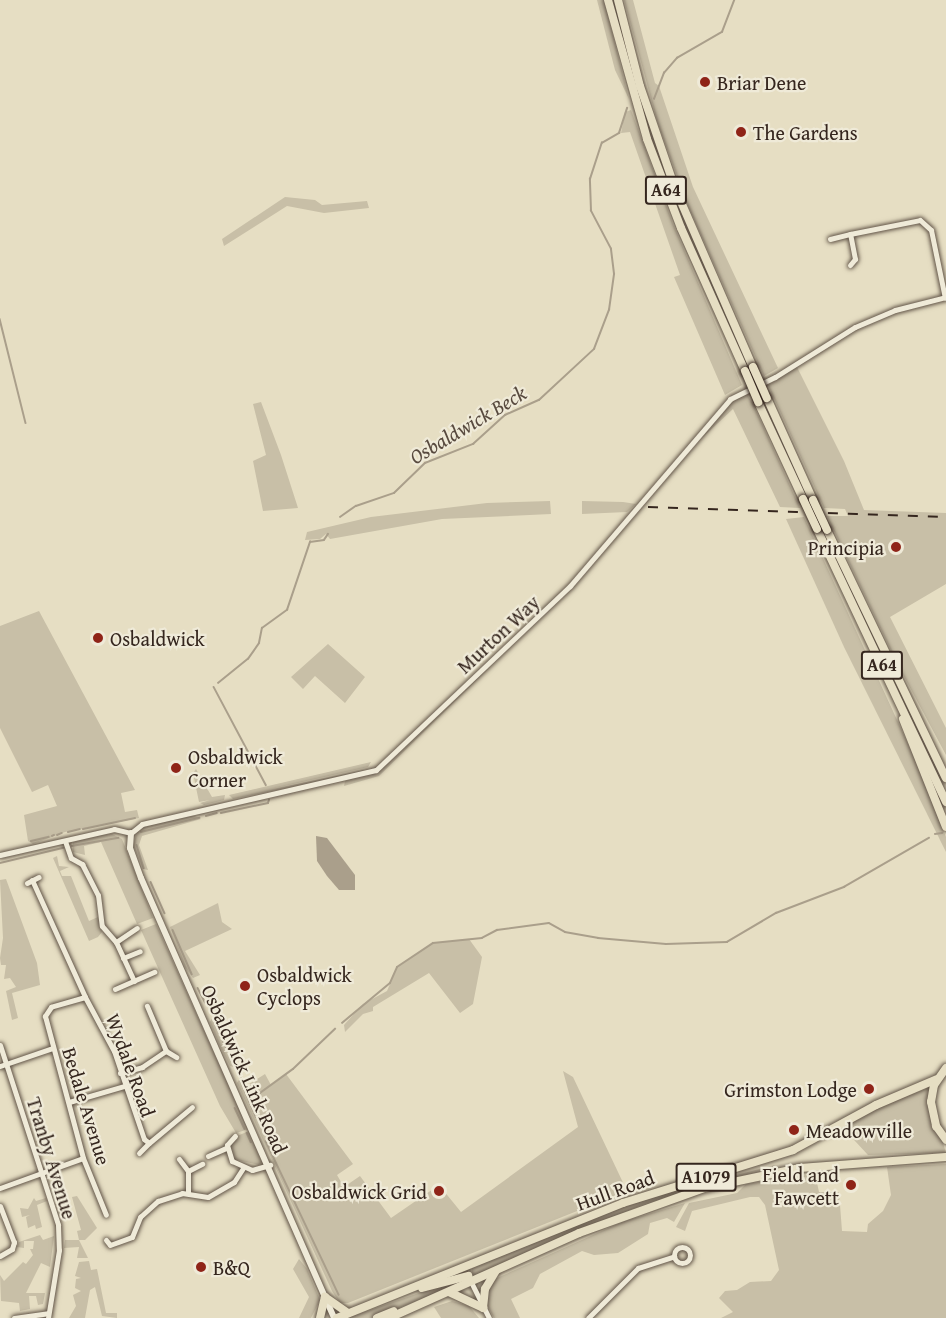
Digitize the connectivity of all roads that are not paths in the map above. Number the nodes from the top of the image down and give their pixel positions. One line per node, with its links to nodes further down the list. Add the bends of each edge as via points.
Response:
1 (608, 0): 9 (main road, A64, via 647,139 681,228)
2 (618, 0): 9 (main road, A64, via 640,86 675,188)
3 (850, 234): 4 (street); 5 (street); 8 (street, via 914,220 925,222 931,230)
4 (830, 239)
5 (855, 260): 6 (street); 7 (street)
6 (862, 262)
7 (850, 265)
8 (946, 298): 16 (street, Murton Way, via 902,308 855,327 775,377 730,399 570,585 376,770 142,824)
9 (749, 369): 10 (main road, A64, bridge, via 758,402); 11 (main road, A64, bridge, via 767,398)
10 (896, 695): 14 (main road, A64); 15 (main road)
11 (932, 748): 12 (main road); 13 (main road, A64)
12 (946, 765)
13 (946, 778)
14 (946, 802)
15 (946, 827)
16 (131, 833): 17 (street, Murton Way, via 117,828); 50 (street, Osbaldwick Link Road, via 130,848 141,878)
17 (67, 845): 18 (street, Murton Way); 21 (street, via 98,894 102,926)
18 (0, 855)
19 (39, 877): 27 (street, Wydale Road, via 29,882)
20 (137, 928): 21 (street)
21 (116, 942): 23 (street)
22 (140, 951): 23 (street)
23 (123, 958): 25 (street)
24 (154, 972): 25 (street)
25 (134, 981): 26 (street)
26 (115, 989)
27 (85, 997): 30 (street, Bedale Avenue, via 51,1007 45,1016); 35 (street, Wydale Road, via 111,1046)
28 (147, 1006): 31 (street, via 154,1012)
29 (0, 1045): 33 (street, Tranby Avenue)
30 (53, 1048): 33 (street); 38 (street, Bedale Avenue)
31 (166, 1051): 32 (street); 35 (street, via 142,1067)
32 (177, 1057)
33 (3, 1065): 53 (street, Tranby Avenue)
34 (946, 1068): 36 (main road)
35 (120, 1073): 37 (street, Wydale Road)
36 (937, 1079): 41 (main road, via 931,1110); 61 (main road, Hull Road / A1079, via 876,1105 793,1150 623,1203)
37 (124, 1086): 38 (street); 42 (street, Wydale Road, via 137,1126)
38 (69, 1102): 47 (street, Bedale Avenue)
39 (187, 1108): 42 (street, Wydale Road)
40 (235, 1136): 43 (street)
41 (946, 1140)
42 (149, 1143): 44 (street, Wydale Road)
43 (226, 1148): 45 (street); 51 (street, via 232,1161)
44 (139, 1153)
45 (207, 1156)
46 (946, 1157): 62 (main road, Hull Road / A1079, via 836,1164 742,1178 630,1212)
47 (83, 1158): 53 (street); 57 (street, Bedale Avenue)
48 (179, 1159): 52 (street)
49 (202, 1164): 52 (street)
50 (270, 1166): 51 (street); 66 (street, Osbaldwick Link Road)
51 (243, 1168): 55 (street, via 234,1182 208,1197)
52 (188, 1172): 55 (street)
53 (43, 1174): 54 (street); 70 (street, Tranby Avenue, via 56,1212 59,1239)
54 (0, 1188)
55 (188, 1193): 58 (street, via 158,1202 140,1217 132,1237 110,1245)
56 (0, 1206): 59 (street, via 14,1242 12,1249)
57 (106, 1215)
58 (106, 1240)
59 (0, 1256)
60 (674, 1256): 77 (street, via 638,1268)
61 (469, 1264): 63 (main road); 65 (main road, Hull Road / A1079)
62 (496, 1271): 63 (main road, Hull Road / A1079); 68 (main road, via 485,1288)
63 (469, 1279): 64 (main road, Hull Road / A1079); 65 (main road); 68 (street)
64 (448, 1292): 67 (main road, Hull Road / A1079); 68 (main road)
65 (399, 1293): 69 (main road, Hull Road / A1079)
66 (326, 1297): 69 (main road); 72 (main road); 73 (street, Osbaldwick Link Road)
67 (414, 1306): 74 (main road); 75 (main road, Hull Road / A1079)
68 (483, 1308): 76 (street)
69 (346, 1315): 73 (main road, Hull Road / A1079)
70 (48, 1316): 71 (street)
71 (14, 1318)
72 (320, 1318)
73 (335, 1318)
74 (377, 1318)
75 (389, 1318)
76 (489, 1318)
77 (588, 1318)

